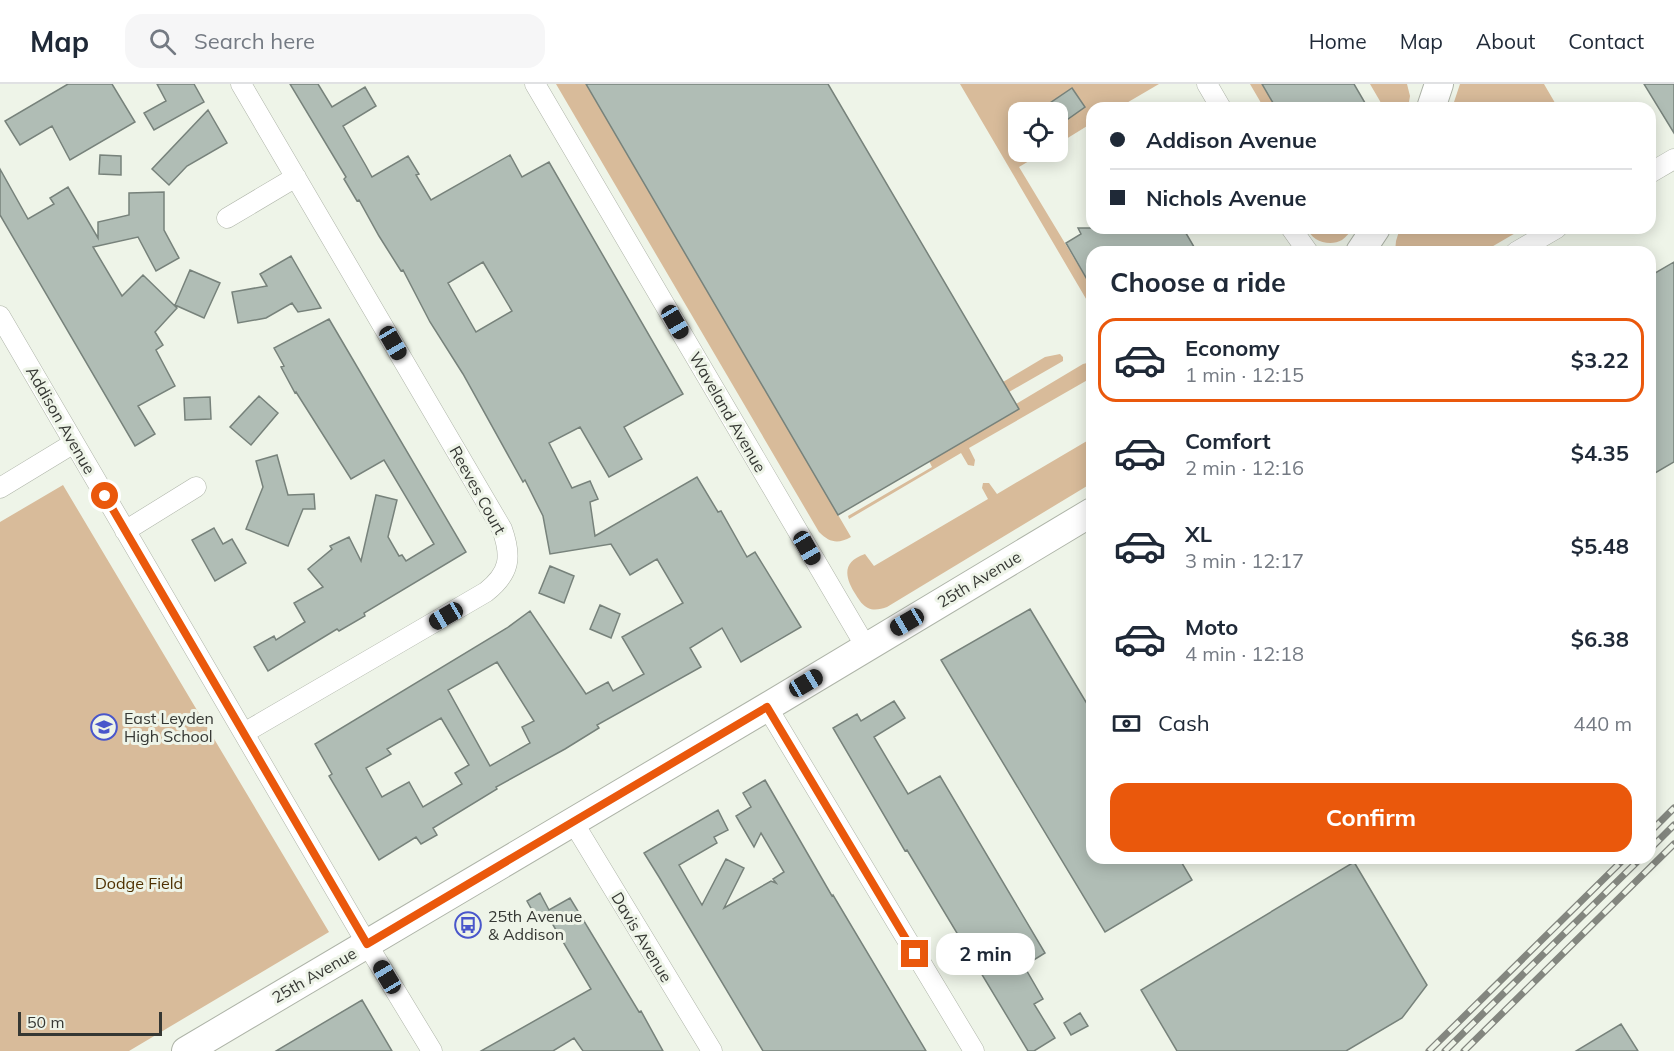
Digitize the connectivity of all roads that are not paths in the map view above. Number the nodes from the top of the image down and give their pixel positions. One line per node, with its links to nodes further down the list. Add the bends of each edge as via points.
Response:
1 (241, 84): 9 (street, Reeves Court)
2 (535, 84): 19 (street, Waveland Avenue)
3 (1207, 84): 5 (street)
4 (1438, 84): 6 (street)
5 (1218, 102)
6 (1433, 102)
7 (1674, 159): 8 (street)
8 (1656, 170)
9 (296, 177): 10 (street); 21 (street, Reeves Court, via 502,529 508,546 507,565 499,582 486,592)
10 (227, 218)
11 (1547, 234): 12 (street)
12 (1526, 246)
13 (0, 316): 14 (street, Addison Avenue)
14 (74, 443): 15 (street); 18 (street, Addison Avenue)
15 (0, 488)
16 (195, 488): 18 (street)
17 (1086, 516): 19 (street, 25th Avenue)
18 (125, 531): 21 (street, Addison Avenue)
19 (866, 647): 20 (street, 25th Avenue)
20 (767, 707): 22 (street, 25th Avenue); 27 (street)
21 (244, 733): 23 (street, Addison Avenue)
22 (573, 822): 23 (street, 25th Avenue); 26 (street, Davis Avenue)
23 (367, 944): 24 (street, 25th Avenue); 25 (street, Addison Avenue)
24 (186, 1051)
25 (432, 1051)
26 (712, 1051)
27 (974, 1051)

